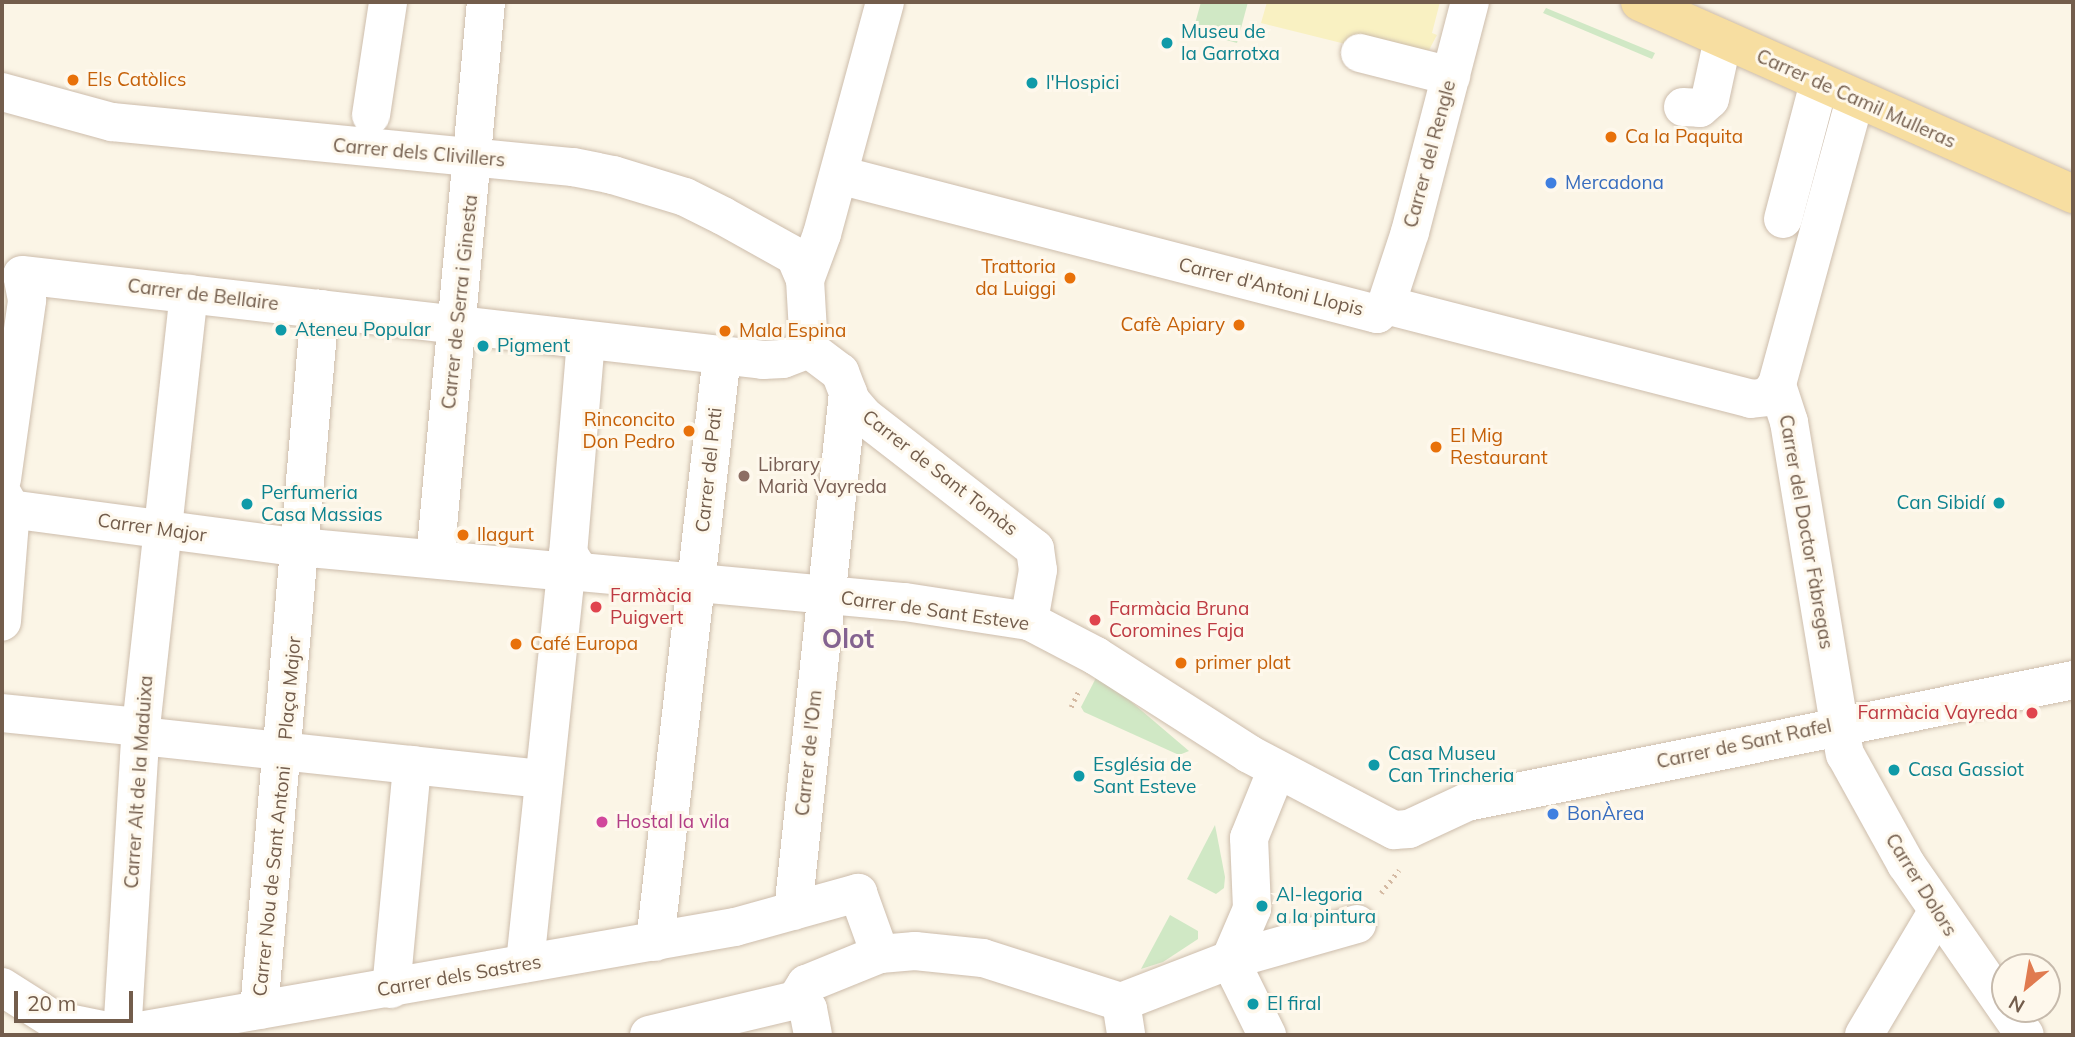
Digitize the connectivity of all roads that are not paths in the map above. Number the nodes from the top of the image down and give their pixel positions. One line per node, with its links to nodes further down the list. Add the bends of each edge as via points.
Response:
1 (387, 2): 13 (street)
2 (486, 2): 14 (street, Carrer de Serra i Ginesta)
3 (885, 2): 15 (street)
4 (1470, 2): 8 (street, Carrer del Rengle)
5 (1640, 2): 6 (main road, Carrer de Camil Mulleras)
6 (1723, 39): 9 (main road, Carrer de Camil Mulleras); 12 (street, via 1710,99 1700,108)
7 (1360, 53): 8 (street)
8 (1451, 76): 20 (street, Carrer del Rengle)
9 (1819, 83): 11 (main road, Carrer de Camil Mulleras); 17 (street)
10 (2, 92): 13 (street, Carrer dels Clivillers, via 112,122)
11 (1855, 99): 16 (main road, Carrer de Camil Mulleras); 26 (street)
12 (1683, 107)
13 (368, 135): 14 (street, Carrer dels Clivillers)
14 (466, 157): 18 (street, Carrer dels Clivillers, via 573,167 645,182 723,216 789,252 800,263); 22 (street, Carrer de Serra i Ginesta)
15 (835, 186): 18 (street); 20 (street, Carrer d'Antoni Llopis, via 1367,313 1377,314)
16 (2073, 194)
17 (1783, 219)
18 (805, 280): 24 (street)
19 (189, 294): 21 (street, Carrer de Bellaire); 28 (street, Carrer de Bellaire, via 22,275 27,300); 29 (street, Carrer Alt de la Maduixa)
20 (1386, 305): 26 (street, Carrer d'Antoni Llopis, via 1751,398 1767,397)
21 (320, 309): 22 (street, Carrer de Bellaire); 30 (street, Plaça Major)
22 (456, 323): 23 (street, Carrer de Bellaire); 31 (street, Carrer de Serra i Ginesta)
23 (586, 340): 25 (street, Carrer de Bellaire); 32 (street)
24 (805, 352): 25 (street, Carrer de Bellaire, via 774,359); 27 (street, Carrer de Sant Tomàs, via 840,372)
25 (722, 355): 33 (street, Carrer del Pati)
26 (1777, 385): 39 (street, Carrer del Doctor Fàbregas, via 1789,422)
27 (848, 393): 34 (street, Carrer de l'Om); 35 (street, Carrer de Sant Tomàs, via 865,417 1035,549 1038,570)
28 (4, 498): 29 (street, Carrer Major); 36 (street)
29 (161, 530): 30 (street, Carrer Major); 40 (street, Carrer Alt de la Maduixa)
30 (302, 547): 31 (street); 41 (street, Plaça Major)
31 (435, 559): 32 (street)
32 (569, 567): 33 (street, Carrer de Sant Esteve, via 587,573); 44 (street)
33 (696, 584): 34 (street, Carrer de Sant Esteve); 50 (street, Carrer del Pati)
34 (825, 595): 35 (street, Carrer de Sant Esteve); 47 (street, Carrer de l'Om)
35 (1029, 621): 43 (street, Carrer de Sant Esteve, via 1096,656)
36 (2, 622)
37 (2073, 680): 39 (street, Carrer de Sant Rafel)
38 (2, 713): 40 (street)
39 (1839, 724): 45 (street, Carrer de Sant Rafel, via 1467,802); 48 (street, Carrer Dolors, via 1850,764)
40 (140, 732): 41 (street); 59 (street, Carrer Alt de la Maduixa)
41 (285, 752): 42 (street, Plaça Major); 57 (street, Carrer Nou de Sant Antoni)
42 (412, 765): 44 (street, Plaça Major); 55 (street)
43 (1277, 769): 45 (street, Carrer de Sant Esteve, via 1382,827 1401,831); 52 (street, via 1249,838 1252,909)
44 (542, 779): 53 (street)
45 (1419, 824): 46 (street, via 1416,845)
46 (1406, 861)
47 (793, 911): 50 (street, Carrer dels Sastres); 51 (street, Carrer dels Sastres, via 858,893)
48 (1937, 912): 63 (street); 64 (street, Carrer Dolors)
49 (1357, 924): 52 (street)
50 (655, 942): 53 (street, Carrer dels Sastres)
51 (874, 957): 56 (street, via 806,984); 58 (street, via 915,951 983,958)
52 (1230, 960): 58 (street); 62 (street)
53 (524, 963): 55 (street, Carrer dels Sastres)
54 (2, 987): 59 (street, Carrer dels Sastres, via 54,1020)
55 (391, 989): 57 (street, Carrer dels Sastres)
56 (796, 1000): 60 (street); 61 (street, via 808,1010)
57 (260, 1010): 59 (street, Carrer dels Sastres)
58 (1123, 1019)
59 (122, 1035)
60 (649, 1035)
61 (813, 1035)
62 (1267, 1035)
63 (1864, 1035)
64 (2025, 1035)

